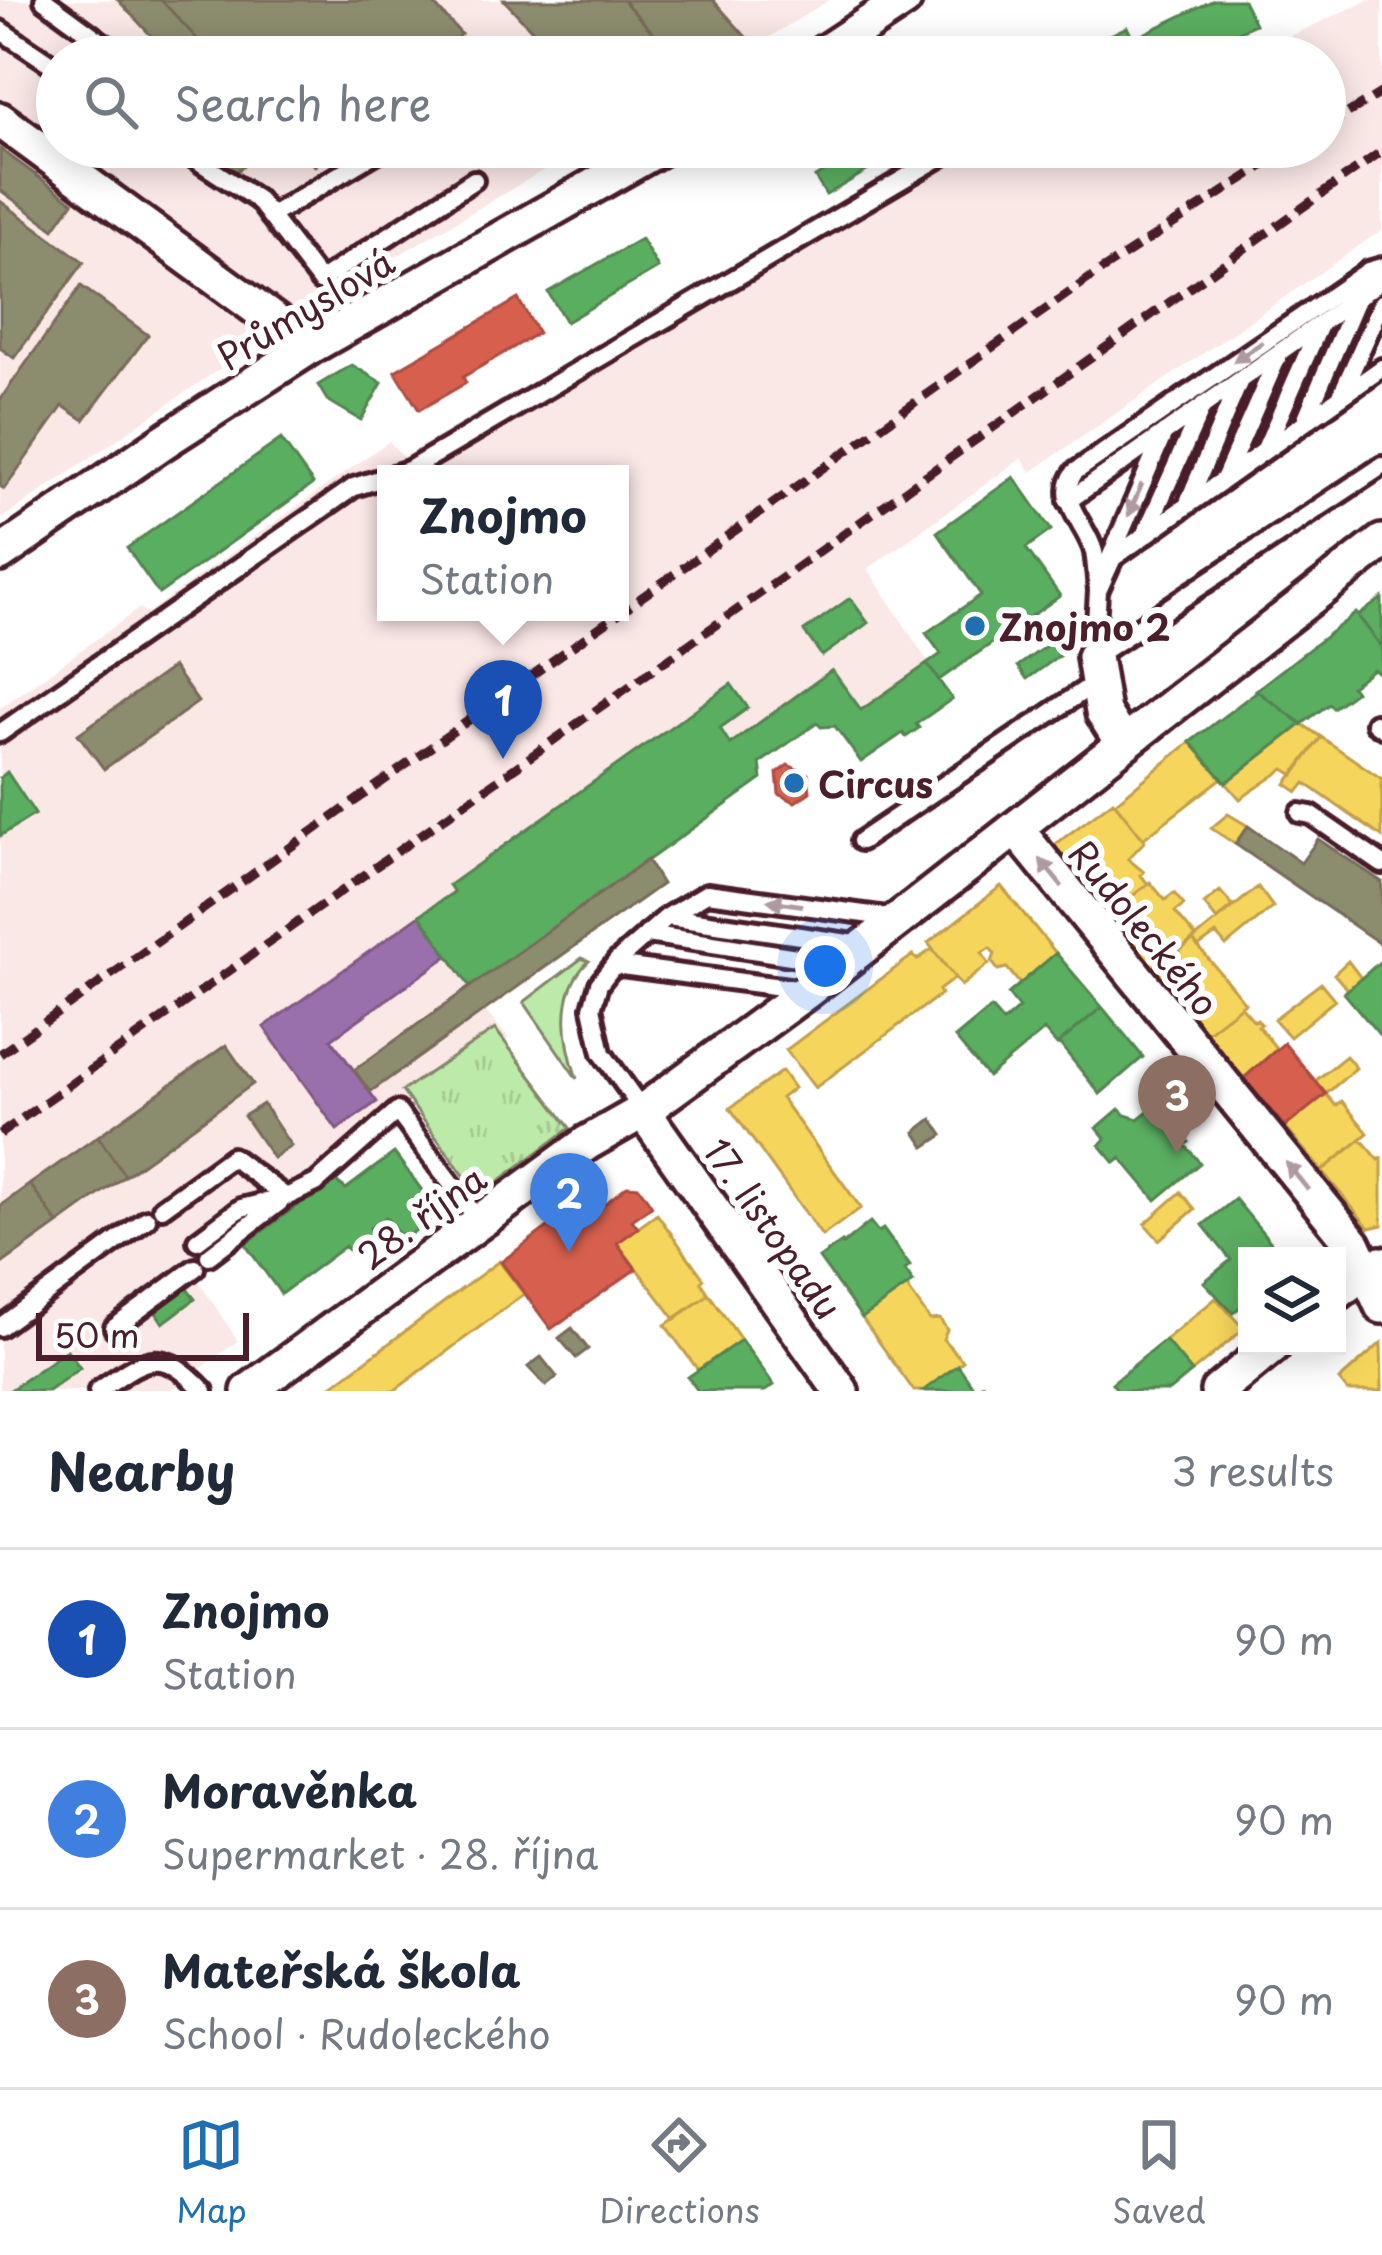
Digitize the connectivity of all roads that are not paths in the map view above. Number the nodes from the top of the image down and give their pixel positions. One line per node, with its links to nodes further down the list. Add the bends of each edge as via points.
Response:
1 (44, 0): 4 (lane)
2 (904, 0): 5 (street)
3 (0, 30): 6 (lane)
4 (93, 36)
5 (850, 36)
6 (36, 54)
7 (0, 120): 8 (street)
8 (36, 146)
9 (66, 168): 21 (street)
10 (209, 168): 15 (lane)
11 (351, 168): 15 (lane)
12 (625, 168): 21 (street, Průmyslová)
13 (922, 168): 30 (lane)
14 (474, 180): 15 (lane, via 320,281)
15 (270, 216)
16 (1382, 267): 34 (lane, one-way to 34, via 1075,472)
17 (1382, 280): 18 (lane)
18 (1358, 298): 20 (lane); 27 (lane)
19 (1382, 304): 25 (lane)
20 (1320, 324): 22 (lane); 29 (lane)
21 (310, 347): 38 (street, Průmyslová)
22 (1280, 352): 24 (lane); 32 (lane)
23 (1382, 368): 25 (lane)
24 (1240, 380): 26 (lane); 35 (lane)
25 (1341, 395): 27 (lane)
26 (1203, 404): 28 (lane); 36 (lane)
27 (1304, 423): 29 (lane)
28 (1164, 432): 34 (lane); 39 (lane, one-way to 39)
29 (1264, 450): 32 (lane)
30 (417, 465)
31 (1382, 466): 41 (lane)
32 (1225, 478): 35 (lane)
33 (377, 480): 42 (lane, via 354,487)
34 (1068, 501): 40 (lane, via 1093,549)
35 (1188, 503): 36 (lane)
36 (1145, 534): 39 (lane)
37 (1382, 542): 43 (street, 28. října)
38 (0, 554)
39 (1106, 569): 40 (lane)
40 (1098, 591): 41 (lane)
41 (1096, 669): 43 (street, via 1103,712); 46 (lane)
42 (0, 733)
43 (1123, 744): 45 (street, 28. října)
44 (1300, 813): 47 (lane)
45 (1016, 830): 49 (street, 28. října); 58 (street, Rudoleckého, one-way to 45)
46 (861, 842)
47 (1382, 863)
48 (667, 917): 49 (lane, one-way to 48, via 707,893); 50 (lane); 51 (lane)
49 (901, 919): 51 (street, 28. října)
50 (647, 934): 51 (lane); 52 (lane)
51 (852, 954): 53 (street, 28. října)
52 (614, 965): 53 (lane); 54 (lane, via 592,1009 596,1031)
53 (807, 991): 54 (street, 28. října)
54 (643, 1111): 56 (street, 28. října); 67 (street, 17. listopadu)
55 (286, 1197): 56 (lane, via 316,1183 397,1111); 57 (lane, via 241,1208); 61 (lane, via 232,1156); 62 (lane)
56 (479, 1221): 66 (street, 28. října)
57 (197, 1240)
58 (1373, 1267): 59 (street); 60 (street, Rudoleckého)
59 (1346, 1286)
60 (1382, 1306)
61 (0, 1327)
62 (114, 1328)
63 (1262, 1355): 68 (street)
64 (98, 1391): 65 (lane, via 154,1358 178,1366)
65 (204, 1391)
66 (249, 1391)
67 (841, 1391)
68 (1218, 1391)

